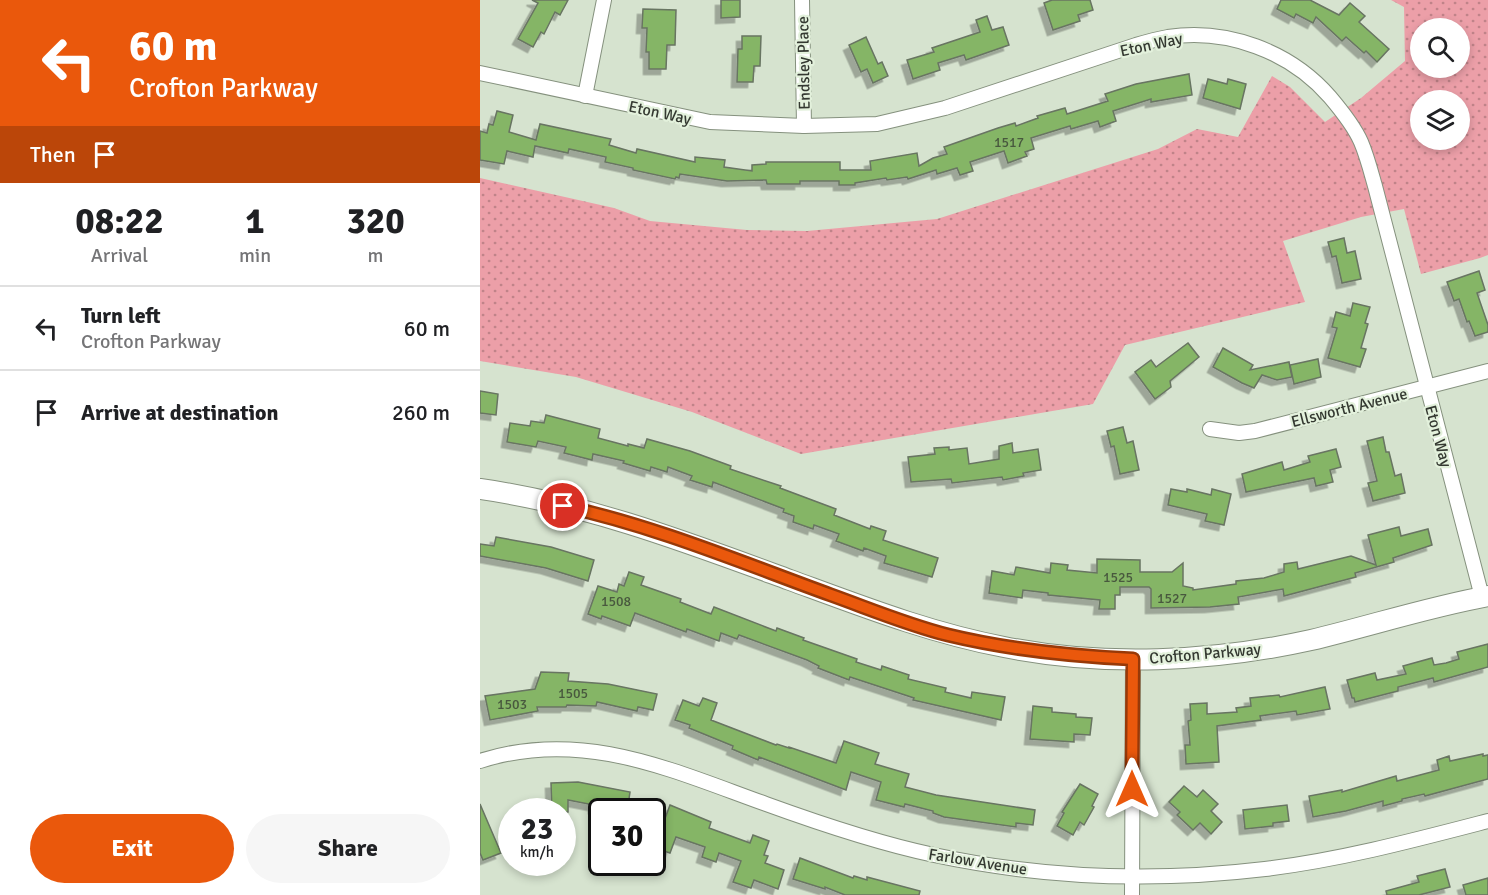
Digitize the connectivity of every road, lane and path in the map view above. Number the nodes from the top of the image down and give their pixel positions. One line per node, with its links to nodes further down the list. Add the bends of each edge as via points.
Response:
1 (604, 0): 4 (street)
2 (802, 0): 5 (street, Endsley Place)
3 (480, 73): 4 (street, Eton Way)
4 (585, 96): 5 (street, Eton Way, via 710,122)
5 (804, 126): 7 (street, Eton Way, via 912,117 1168,37 1228,38 1265,49 1296,65 1321,87 1360,141)
6 (1488, 371): 7 (street, Ellsworth Avenue)
7 (1426, 387): 8 (street, Ellsworth Avenue, via 1256,431); 10 (street, Eton Way)
8 (1210, 429)
9 (480, 489): 11 (street, Crofton Parkway, via 583,510 649,529 883,615 946,634 1006,648)
10 (1486, 596): 11 (street, Crofton Parkway, via 1252,651)
11 (1133, 659): 14 (street)
12 (480, 761): 14 (street, Farlow Avenue, via 567,748 605,752 651,762 866,839 995,865)
13 (1488, 821): 14 (street, Farlow Avenue, via 1317,861 1265,869)
14 (1132, 876): 15 (street)
15 (1132, 895)

